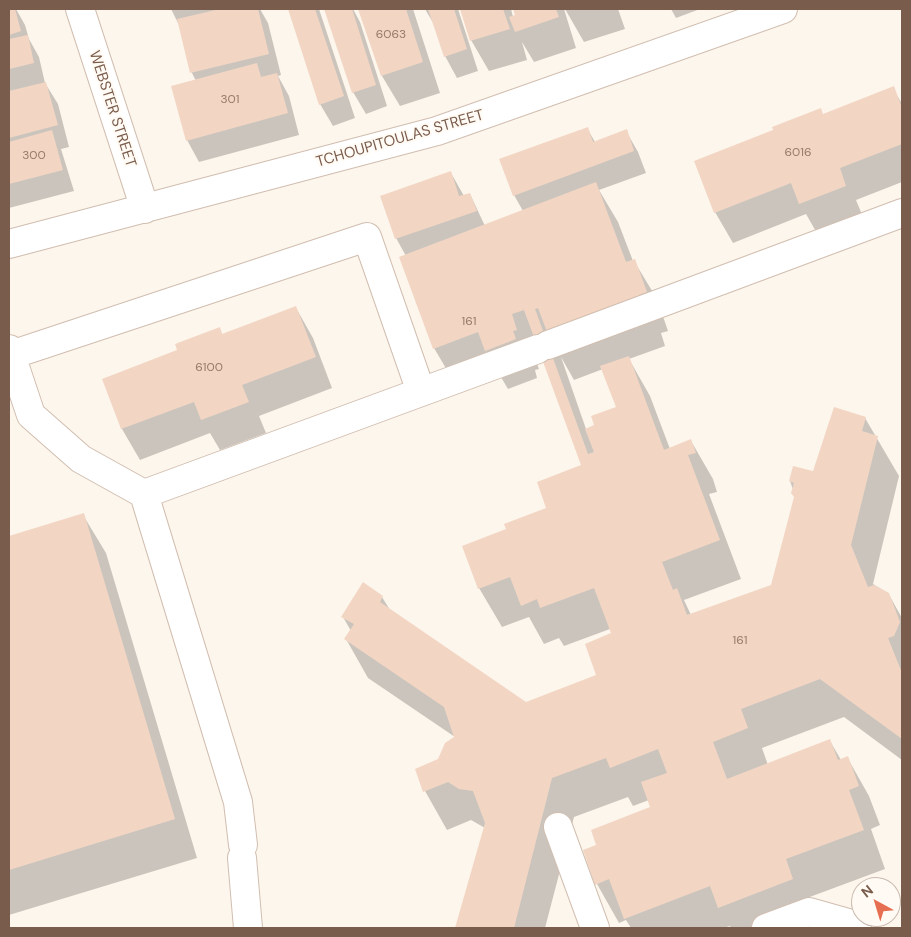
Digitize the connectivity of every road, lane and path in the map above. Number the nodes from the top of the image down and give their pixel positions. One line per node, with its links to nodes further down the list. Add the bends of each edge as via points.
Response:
1 (80, 9): 3 (street, WEBSTER STREET)
2 (783, 9): 3 (street, TCHOUPITOULAS STREET, via 437,131)
3 (145, 209): 5 (street, TCHOUPITOULAS STREET)
4 (902, 213): 7 (street)
5 (9, 244)
6 (10, 352): 7 (street, via 367,237); 8 (street, via 32,415 81,459)
7 (421, 392): 8 (street)
8 (144, 494): 10 (street, via 238,802)
9 (558, 827): 11 (street)
10 (248, 928)
11 (595, 928)
12 (766, 928): 13 (street, via 809,912)
13 (857, 928)

